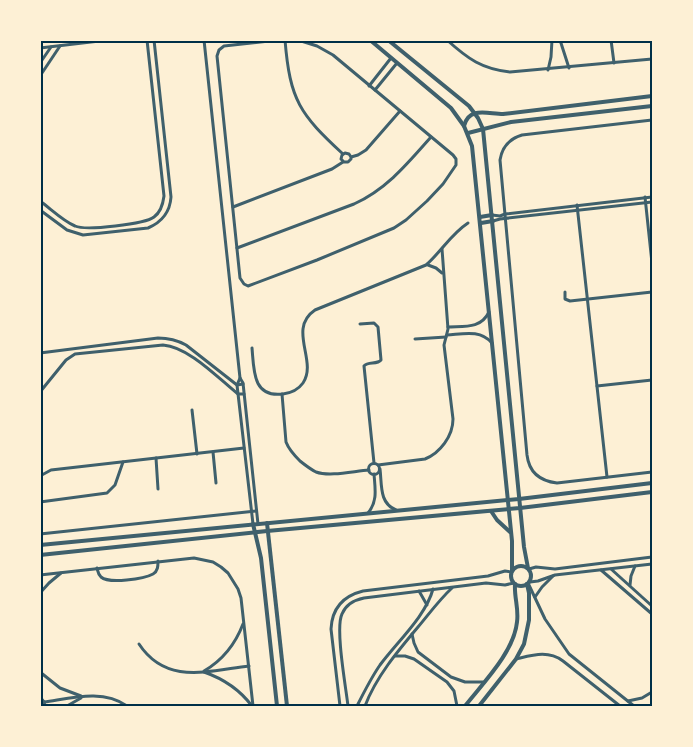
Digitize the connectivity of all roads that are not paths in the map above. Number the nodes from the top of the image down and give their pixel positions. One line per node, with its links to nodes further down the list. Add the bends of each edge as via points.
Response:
1 (108, 40): 14 (street)
2 (147, 40): 35 (street)
3 (154, 40): 34 (street)
4 (204, 40): 79 (street)
5 (278, 40): 51 (street, via 227,45 218,53)
6 (285, 40): 42 (street, via 288,76 297,101 311,123)
7 (298, 40): 25 (street, via 328,52)
8 (370, 40): 17 (street)
9 (388, 40): 33 (street)
10 (552, 40): 23 (street)
11 (560, 40): 22 (street)
12 (612, 40): 21 (street)
13 (448, 41): 23 (street, via 482,66 510,72)
14 (60, 46): 15 (street); 24 (street)
15 (51, 47): 16 (street); 19 (street)
16 (40, 48)
17 (391, 58): 20 (street); 25 (street)
18 (652, 59): 21 (street)
19 (40, 63)
20 (397, 63): 26 (street); 38 (street, via 450,108)
21 (614, 63): 22 (street)
22 (569, 68): 23 (street)
23 (548, 70)
24 (40, 76)
25 (369, 86): 26 (street)
26 (375, 90): 30 (street)
27 (652, 96): 28 (street)
28 (596, 103): 31 (street); 32 (street)
29 (652, 106): 32 (street)
30 (400, 111): 41 (street); 43 (street, via 366,150)
31 (521, 111): 33 (street); 37 (street)
32 (598, 112): 37 (street)
33 (475, 113): 38 (street); 39 (street)
34 (162, 117): 35 (street); 52 (street, via 171,197 167,213 159,222 143,229 83,235 67,230)
35 (155, 118): 47 (street, via 164,200 154,218 83,228 70,224)
36 (652, 120): 54 (street, via 514,138 504,147 500,160)
37 (523, 121): 39 (street)
38 (464, 126): 40 (street)
39 (483, 129): 40 (street); 55 (street)
40 (468, 133): 56 (street, via 474,153)
41 (431, 137): 61 (street, via 395,176 368,197); 61 (street, via 455,157 456,167 427,201 394,228 251,286 241,280)
42 (343, 154): 43 (street); 44 (street)
43 (351, 157): 44 (street)
44 (343, 162): 51 (street)
45 (645, 197): 46 (street); 49 (street); 50 (street)
46 (652, 197)
47 (40, 201)
48 (652, 202): 49 (street)
49 (646, 203): 53 (street); 63 (street)
50 (577, 205): 53 (street); 54 (street)
51 (233, 207): 61 (street)
52 (40, 210)
53 (578, 211): 57 (street); 68 (street)
54 (505, 214): 55 (street); 57 (street)
55 (492, 215): 56 (street); 58 (street)
56 (480, 216): 60 (street)
57 (506, 219): 58 (street); 100 (street, via 530,466 536,475 557,483)
58 (493, 221): 60 (street); 105 (street)
59 (468, 223): 62 (street)
60 (481, 223): 69 (street)
61 (237, 248)
62 (442, 249): 64 (street); 65 (street)
63 (652, 263)
64 (426, 265): 65 (street); 87 (street, via 312,312 303,330 306,376 297,389)
65 (443, 274): 71 (street)
66 (565, 292): 68 (street, via 569,301)
67 (652, 292): 68 (street)
68 (588, 300): 83 (street)
69 (489, 310): 71 (street, via 477,324); 74 (street)
70 (360, 324): 94 (street, via 377,325 380,348 380,361 364,366)
71 (448, 327): 72 (street)
72 (446, 336): 73 (street); 74 (street, via 480,334); 95 (street, via 453,419 450,436 428,458)
73 (415, 339)
74 (493, 343): 106 (street)
75 (86, 346): 77 (street); 78 (street); 82 (street, via 158,338 177,340)
76 (252, 348): 87 (street, via 257,382 266,391)
77 (40, 353)
78 (87, 353): 84 (street, via 68,358); 85 (street, via 159,345 176,347)
79 (240, 378): 81 (street); 82 (street)
80 (652, 380): 83 (street)
81 (243, 384): 82 (street); 86 (street)
82 (237, 385): 85 (street)
83 (597, 386): 100 (street)
84 (40, 392)
85 (238, 394): 86 (street); 89 (street)
86 (244, 394): 112 (street)
87 (282, 394): 96 (street, via 286,441 293,455 321,473)
88 (192, 410): 91 (street)
89 (244, 448): 90 (street); 112 (street)
90 (213, 452): 91 (street); 101 (street)
91 (197, 453): 92 (street)
92 (156, 458): 93 (street); 103 (street)
93 (123, 462): 99 (street, via 51,470); 107 (street, via 115,485 107,493)
94 (374, 463): 95 (street); 96 (street)
95 (379, 467): 98 (street); 111 (street, via 384,500)
96 (369, 470): 98 (street)
97 (652, 472): 100 (street)
98 (374, 474): 114 (street, via 375,501)
99 (40, 476)
100 (607, 477)
101 (216, 483)
102 (652, 483): 105 (street)
103 (158, 489)
104 (652, 492): 109 (street)
105 (519, 498): 106 (street); 109 (street)
106 (508, 500): 108 (street); 110 (street)
107 (40, 502)
108 (417, 508): 111 (street); 115 (street)
109 (520, 508): 110 (street); 132 (street)
110 (509, 509): 113 (street); 122 (street)
111 (396, 510): 114 (street)
112 (254, 511): 118 (street); 123 (street)
113 (490, 511): 115 (street); 122 (street)
114 (365, 513): 116 (street); 117 (street)
115 (418, 517): 116 (street)
116 (363, 522): 120 (street)
117 (267, 523): 118 (street); 120 (street)
118 (256, 524): 121 (street); 124 (street)
119 (40, 528): 123 (street)
120 (267, 531): 121 (street); 171 (street)
121 (255, 532): 125 (street); 170 (street)
122 (511, 533): 136 (street)
123 (41, 534)
124 (40, 545)
125 (40, 555)
126 (652, 557): 128 (street)
127 (158, 561): 131 (street); 131 (street, via 153,574 126,580 104,579); 150 (street, via 194,558 221,567 238,589)
128 (606, 563): 132 (street); 133 (street)
129 (652, 564): 130 (street)
130 (635, 566): 133 (street); 141 (street)
131 (97, 568): 135 (street)
132 (528, 568): 136 (street, via 519,566); 139 (street)
133 (608, 569): 134 (street); 141 (street)
134 (601, 570): 138 (street); 149 (street)
135 (62, 572): 137 (street); 145 (street)
136 (511, 572): 140 (street); 172 (street, via 348,596 331,621)
137 (40, 575)
138 (555, 575): 139 (street); 146 (street)
139 (528, 583): 140 (street); 146 (street); 156 (street, via 528,630)
140 (514, 584): 142 (street); 160 (street, via 518,619 514,637)
141 (631, 586): 148 (street)
142 (454, 587): 143 (street); 151 (street)
143 (433, 589): 144 (street); 147 (street)
144 (419, 591): 147 (street); 173 (street, via 364,598 345,608 339,629)
145 (40, 593)
146 (535, 597): 153 (street)
147 (428, 605): 174 (street, via 380,665)
148 (652, 606)
149 (652, 614)
150 (244, 623): 157 (street); 159 (street, via 228,651)
151 (412, 634): 154 (street); 160 (street, via 418,652 451,677)
152 (139, 644): 159 (street, via 150,658 166,668)
153 (563, 652): 155 (street); 164 (street)
154 (395, 656): 175 (street); 176 (street, via 414,659 447,682)
155 (559, 658): 156 (street, via 543,653); 179 (street)
156 (516, 659): 178 (street)
157 (249, 666): 159 (street); 169 (street)
158 (40, 672): 163 (street, via 60,688)
159 (202, 672): 169 (street, via 218,677)
160 (483, 682): 177 (street)
161 (652, 692): 164 (street)
162 (40, 697): 165 (street)
163 (83, 697): 165 (street); 167 (street); 168 (street, via 108,697)
164 (628, 701): 180 (street)
165 (44, 702): 166 (street)
166 (45, 706)
167 (67, 706)
168 (127, 706)
169 (253, 706)
170 (277, 706)
171 (287, 706)
172 (340, 706)
173 (348, 706)
174 (357, 706)
175 (364, 706)
176 (457, 706)
177 (465, 706)
178 (479, 706)
179 (620, 706)
180 (634, 706)

